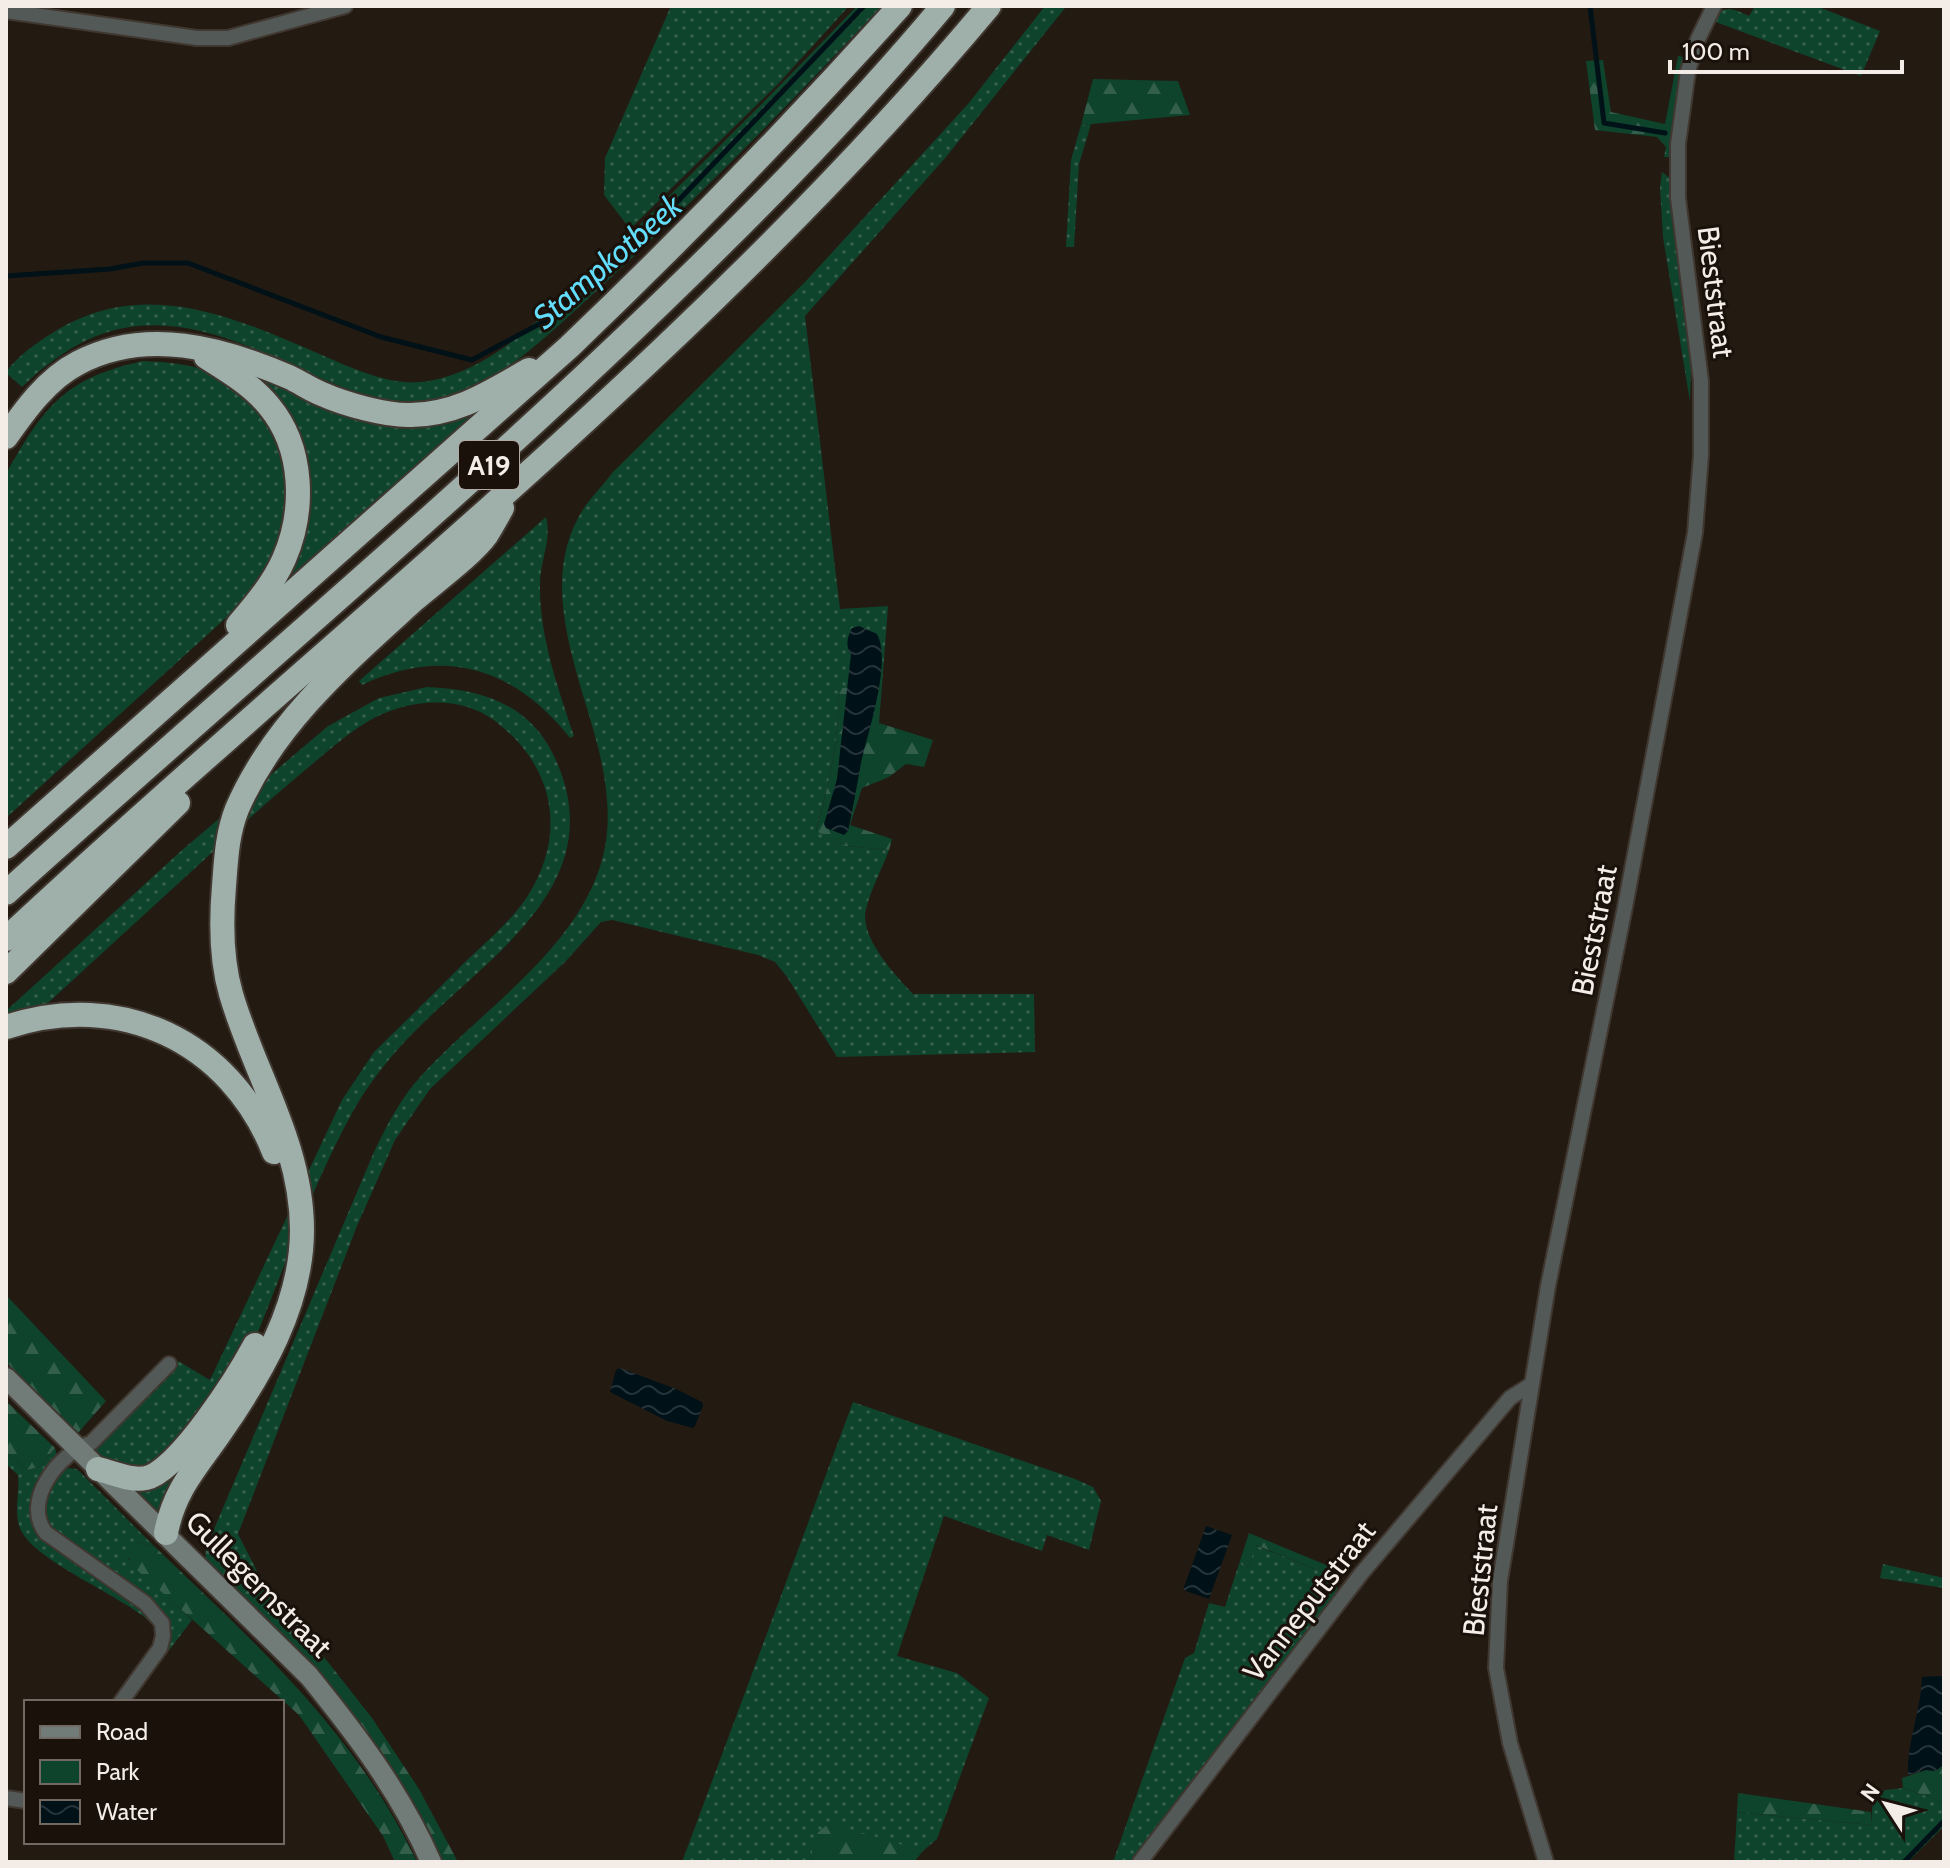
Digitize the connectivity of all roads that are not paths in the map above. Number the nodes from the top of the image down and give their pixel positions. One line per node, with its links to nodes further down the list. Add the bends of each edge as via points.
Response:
1 (345, 6): 6 (street, via 228,38)
2 (900, 6): 8 (highway, via 763,156)
3 (943, 6): 14 (highway, A19, via 859,103 706,260 521,437)
4 (989, 6): 10 (highway, A19, via 845,169)
5 (1714, 6): 20 (street, Bieststraat, via 1688,71 1678,144 1678,198 1701,394 1695,533)
6 (6, 11)
7 (187, 345): 8 (highway, via 240,358 322,394 409,416 476,401); 9 (highway, via 138,343 76,364 42,392); 12 (highway, via 238,377 270,407 291,444 298,481 296,523 284,560 259,600)
8 (569, 347): 12 (highway)
9 (6, 437)
10 (514, 488): 11 (highway, A19); 23 (highway, via 485,536 367,643 288,724 237,810 227,846 223,899 230,992 301,1189 300,1268 281,1327 256,1378 179,1490)
11 (288, 688): 15 (highway, A19); 16 (highway, via 273,713)
12 (169, 703): 13 (highway)
13 (6, 847)
14 (6, 893)
15 (6, 939)
16 (6, 972)
17 (6, 1027): 22 (highway, via 78,1013 119,1017 184,1041 238,1088 263,1124 279,1165 289,1215 282,1275 266,1325 242,1368 165,1468 135,1479)
18 (169, 1364): 21 (street, via 91,1443)
19 (6, 1378): 21 (street, Gullegemstraat)
20 (1532, 1384): 26 (street, Vanneputstraat, via 1500,1409 1371,1562); 27 (street, Bieststraat, via 1500,1581 1496,1668 1510,1743)
21 (76, 1447): 22 (street, Gullegemstraat); 24 (street, via 41,1493 36,1504 40,1525 145,1603 162,1623 160,1648)
22 (98, 1469): 23 (street, Gullegemstraat)
23 (166, 1533): 25 (street, Gullegemstraat, via 309,1676 351,1728 388,1782)
24 (122, 1700)
25 (431, 1862)
26 (1140, 1862)
27 (1546, 1862)

